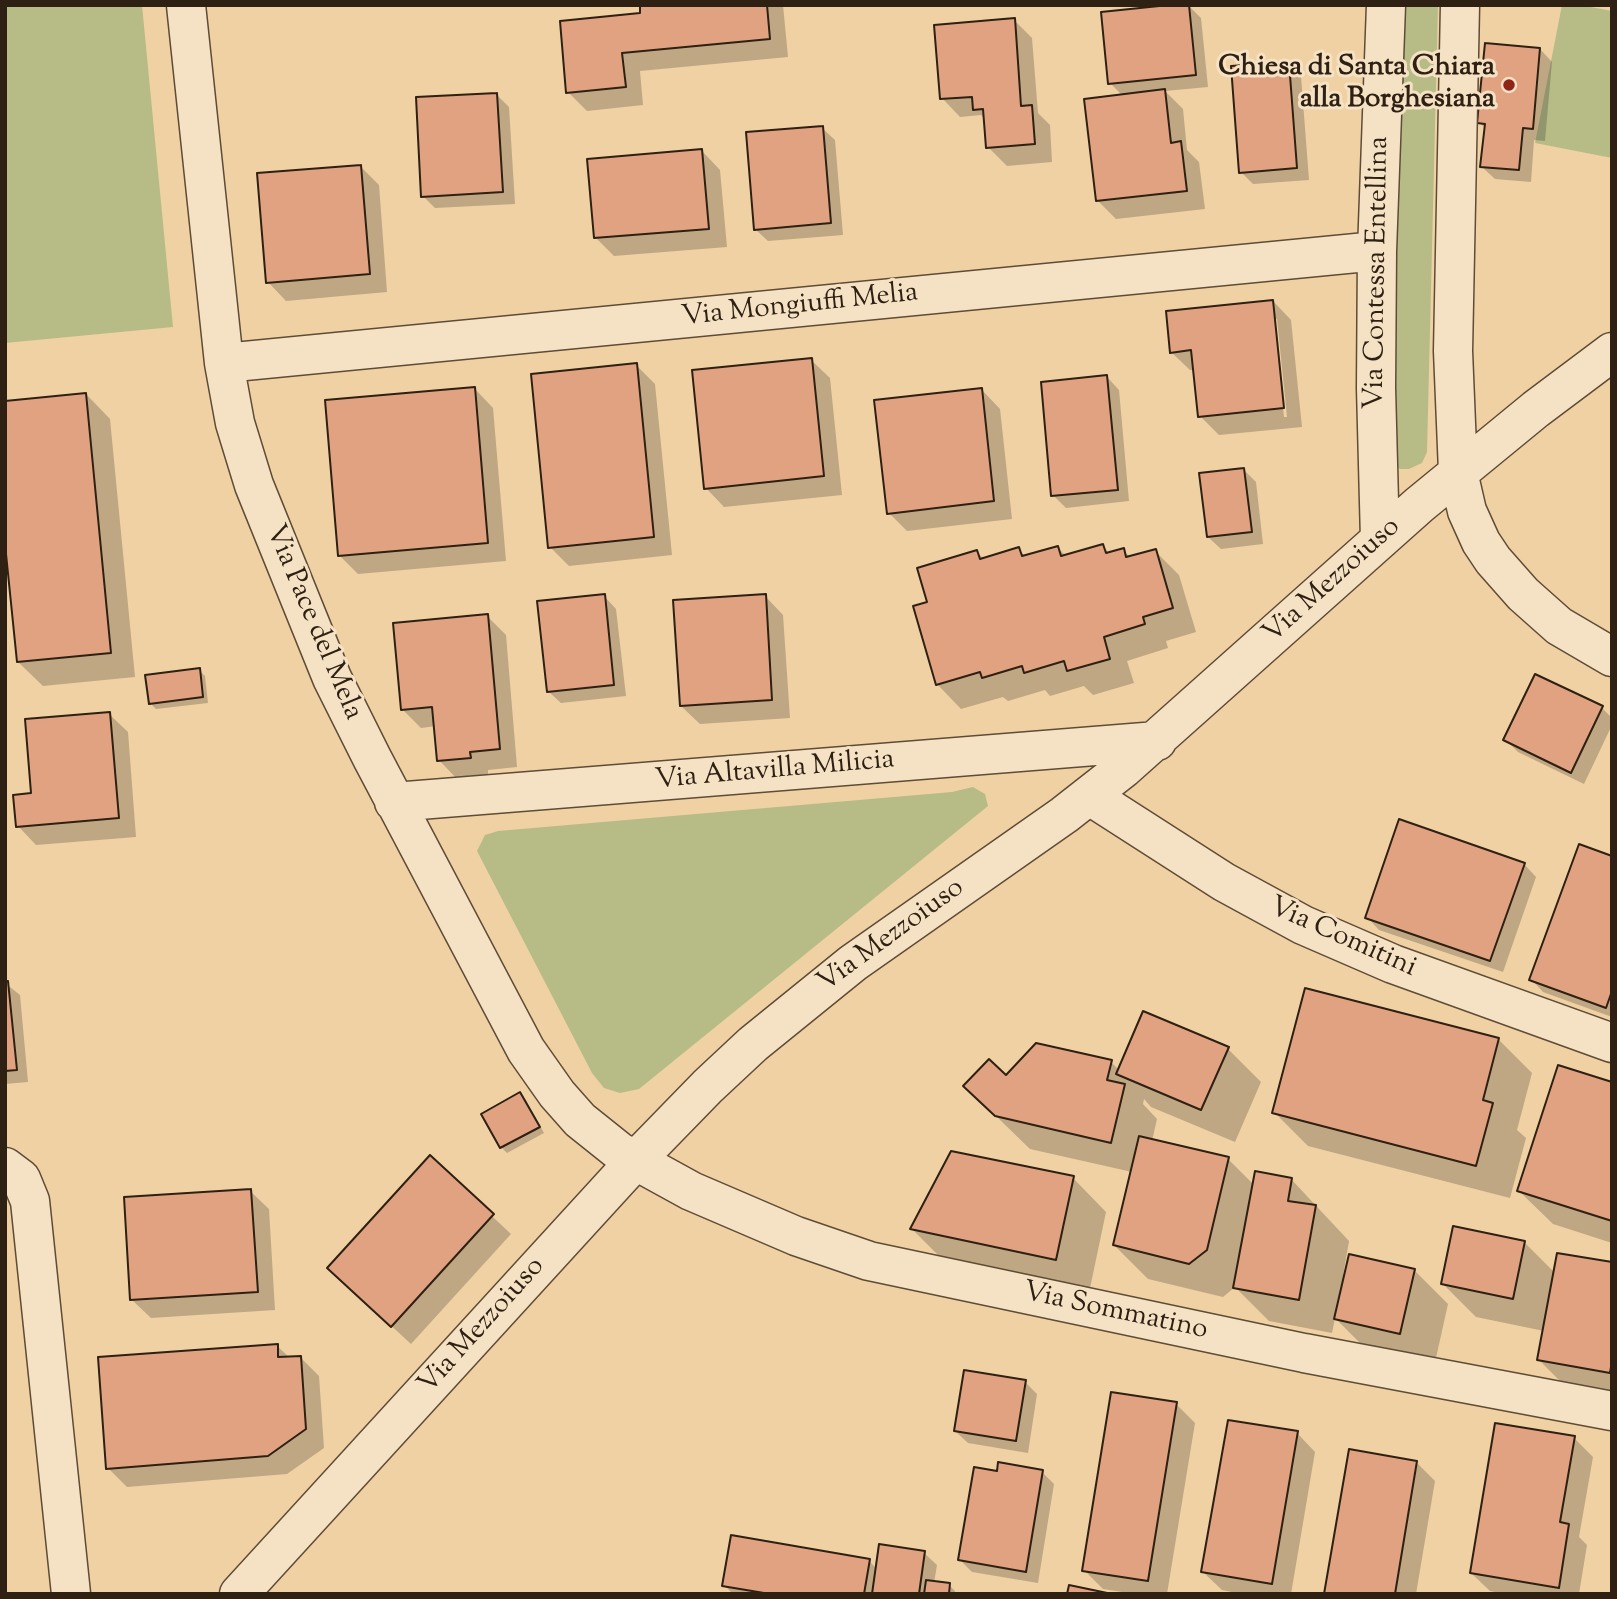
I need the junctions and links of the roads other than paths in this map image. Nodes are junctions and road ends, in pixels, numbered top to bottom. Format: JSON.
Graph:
{"nodes":[{"id":1,"x":186,"y":5,"type":"edge"},
{"id":2,"x":1386,"y":5,"type":"edge"},
{"id":3,"x":1460,"y":5,"type":"edge"},
{"id":4,"x":1377,"y":251,"type":"junction"},
{"id":5,"x":1612,"y":352,"type":"edge"},
{"id":6,"x":224,"y":363,"type":"junction"},
{"id":7,"x":1458,"y":472,"type":"junction"},
{"id":8,"x":1380,"y":540,"type":"junction"},
{"id":9,"x":1612,"y":657,"type":"edge"},
{"id":10,"x":1157,"y":741,"type":"junction"},
{"id":11,"x":1090,"y":796,"type":"junction"},
{"id":12,"x":394,"y":802,"type":"junction"},
{"id":13,"x":1612,"y":1043,"type":"edge"},
{"id":14,"x":635,"y":1161,"type":"junction"},
{"id":15,"x":5,"y":1167,"type":"edge"},
{"id":16,"x":1612,"y":1411,"type":"edge"},
{"id":17,"x":71,"y":1594,"type":"edge"},
{"id":18,"x":239,"y":1594,"type":"edge"}],
"edges":[{"from":1,"to":6,"type":"street","name":"Via Pace del Mela"},
{"from":2,"to":4,"type":"street","name":"Via Contessa Entellina"},
{"from":3,"to":7,"type":"street"},
{"from":4,"to":6,"type":"street","name":"Via Mongiuffi Melia"},
{"from":4,"to":8,"type":"street","name":"Via Contessa Entellina"},
{"from":5,"to":7,"type":"street","name":"Via Mezzoiuso"},
{"from":6,"to":12,"type":"street","name":"Via Pace del Mela"},
{"from":7,"to":8,"type":"street","name":"Via Mezzoiuso"},
{"from":7,"to":9,"type":"street"},
{"from":8,"to":10,"type":"street","name":"Via Mezzoiuso"},
{"from":10,"to":11,"type":"street","name":"Via Mezzoiuso"},
{"from":10,"to":12,"type":"street","name":"Via Altavilla Milicia"},
{"from":11,"to":13,"type":"street","name":"Via Comitini"},
{"from":11,"to":14,"type":"street","name":"Via Mezzoiuso"},
{"from":12,"to":14,"type":"street","name":"Via Pace del Mela"},
{"from":14,"to":16,"type":"street","name":"Via Sommatino"},
{"from":14,"to":18,"type":"street","name":"Via Mezzoiuso"},
{"from":15,"to":17,"type":"street"}]}
